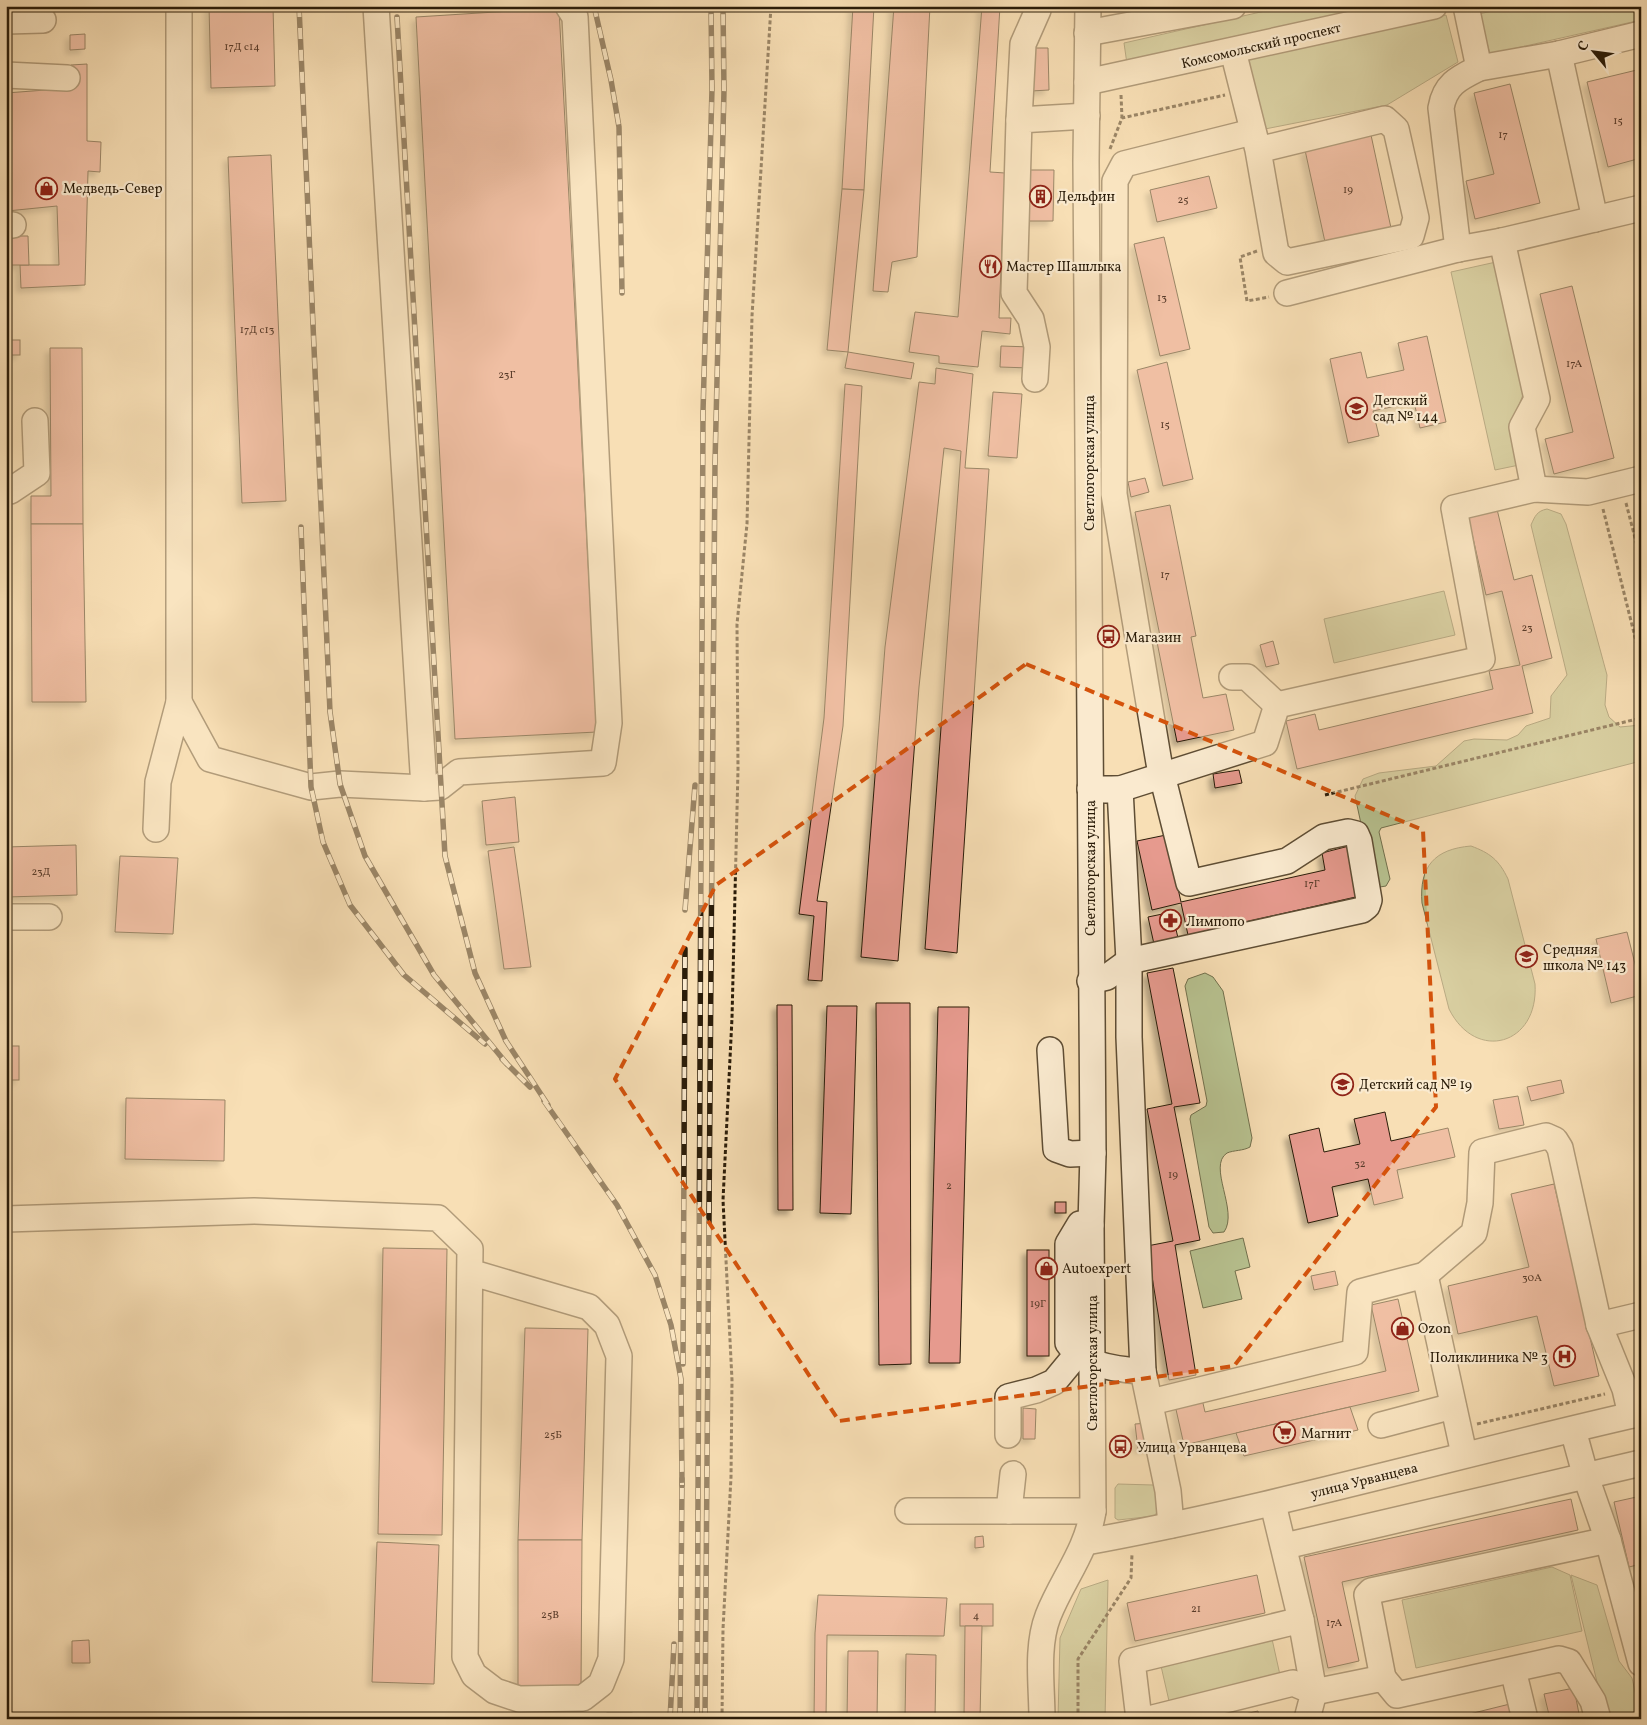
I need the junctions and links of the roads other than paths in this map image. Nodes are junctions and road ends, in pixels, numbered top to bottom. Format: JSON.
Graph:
{"nodes":[{"id":1,"x":179,"y":6,"type":"edge"},
{"id":2,"x":376,"y":6,"type":"edge"},
{"id":3,"x":568,"y":6,"type":"edge"},
{"id":4,"x":1037,"y":6,"type":"edge"},
{"id":5,"x":1088,"y":6,"type":"edge"},
{"id":6,"x":1434,"y":6,"type":"edge"},
{"id":7,"x":1466,"y":6,"type":"edge"},
{"id":8,"x":1225,"y":7,"type":"edge"},
{"id":9,"x":43,"y":20,"type":"dead end"},
{"id":10,"x":6,"y":22,"type":"edge"},
{"id":11,"x":1087,"y":33,"type":"junction"},
{"id":12,"x":1641,"y":34,"type":"edge"},
{"id":13,"x":1233,"y":51,"type":"junction"},
{"id":14,"x":1559,"y":54,"type":"junction"},
{"id":15,"x":1479,"y":68,"type":"junction"},
{"id":16,"x":6,"y":75,"type":"edge"},
{"id":17,"x":67,"y":78,"type":"dead end"},
{"id":18,"x":1087,"y":82,"type":"junction"},
{"id":19,"x":1087,"y":116,"type":"junction"},
{"id":20,"x":1019,"y":120,"type":"junction"},
{"id":21,"x":1255,"y":141,"type":"junction"},
{"id":22,"x":1641,"y":208,"type":"edge"},
{"id":23,"x":1595,"y":219,"type":"junction"},
{"id":24,"x":1502,"y":241,"type":"junction"},
{"id":25,"x":1458,"y":249,"type":"junction"},
{"id":26,"x":1287,"y":293,"type":"road end"},
{"id":27,"x":1034,"y":379,"type":"dead end"},
{"id":28,"x":35,"y":421,"type":"dead end"},
{"id":29,"x":1632,"y":487,"type":"edge"},
{"id":30,"x":1534,"y":489,"type":"junction"},
{"id":31,"x":6,"y":491,"type":"edge"},
{"id":32,"x":1089,"y":494,"type":"junction"},
{"id":33,"x":1114,"y":494,"type":"junction"},
{"id":34,"x":1232,"y":677,"type":"dead end"},
{"id":35,"x":179,"y":702,"type":"junction"},
{"id":36,"x":1277,"y":705,"type":"junction"},
{"id":37,"x":1162,"y":776,"type":"junction"},
{"id":38,"x":424,"y":788,"type":"junction"},
{"id":39,"x":1090,"y":789,"type":"junction"},
{"id":40,"x":1120,"y":789,"type":"junction"},
{"id":41,"x":156,"y":829,"type":"dead end"},
{"id":42,"x":6,"y":917,"type":"edge"},
{"id":43,"x":49,"y":917,"type":"dead end"},
{"id":44,"x":1129,"y":961,"type":"junction"},
{"id":45,"x":1090,"y":981,"type":"junction"},
{"id":46,"x":1050,"y":1050,"type":"dead end"},
{"id":47,"x":1093,"y":1153,"type":"junction"},
{"id":48,"x":6,"y":1219,"type":"edge"},
{"id":49,"x":470,"y":1272,"type":"junction"},
{"id":50,"x":1425,"y":1275,"type":"junction"},
{"id":51,"x":1641,"y":1315,"type":"edge"},
{"id":52,"x":1599,"y":1325,"type":"junction"},
{"id":53,"x":1085,"y":1357,"type":"junction"},
{"id":54,"x":1143,"y":1371,"type":"junction"},
{"id":55,"x":1151,"y":1402,"type":"junction"},
{"id":56,"x":1636,"y":1414,"type":"edge"},
{"id":57,"x":1455,"y":1417,"type":"junction"},
{"id":58,"x":1381,"y":1425,"type":"dead end"},
{"id":59,"x":1573,"y":1430,"type":"junction"},
{"id":60,"x":1008,"y":1436,"type":"dead end"},
{"id":61,"x":1464,"y":1454,"type":"junction"},
{"id":62,"x":1641,"y":1463,"type":"edge"},
{"id":63,"x":1013,"y":1474,"type":"dead end"},
{"id":64,"x":1586,"y":1477,"type":"junction"},
{"id":65,"x":1273,"y":1504,"type":"junction"},
{"id":66,"x":908,"y":1511,"type":"dead end"},
{"id":67,"x":1009,"y":1511,"type":"junction"},
{"id":68,"x":1093,"y":1512,"type":"junction"},
{"id":69,"x":1171,"y":1525,"type":"junction"},
{"id":70,"x":1608,"y":1540,"type":"junction"},
{"id":71,"x":1086,"y":1542,"type":"junction"},
{"id":72,"x":1285,"y":1546,"type":"junction"},
{"id":73,"x":1301,"y":1620,"type":"junction"},
{"id":74,"x":1641,"y":1663,"type":"edge"},
{"id":75,"x":1513,"y":1670,"type":"junction"},
{"id":76,"x":1383,"y":1678,"type":"junction"},
{"id":77,"x":1314,"y":1692,"type":"junction"},
{"id":78,"x":1042,"y":1719,"type":"edge"},
{"id":79,"x":1139,"y":1719,"type":"edge"},
{"id":80,"x":1149,"y":1719,"type":"edge"},
{"id":81,"x":1307,"y":1719,"type":"edge"},
{"id":82,"x":1525,"y":1719,"type":"edge"},
{"id":83,"x":1598,"y":1719,"type":"edge"}],
"edges":[{"from":1,"to":35,"type":"street"},
{"from":2,"to":38,"type":"street"},
{"from":3,"to":38,"type":"street"},
{"from":4,"to":20,"type":"street"},
{"from":5,"to":11,"type":"street","name":"Светлогорская улица"},
{"from":6,"to":13,"type":"street","name":"Комсомольский проспект"},
{"from":7,"to":15,"type":"street"},
{"from":8,"to":11,"type":"street"},
{"from":9,"to":10,"type":"street"},
{"from":11,"to":18,"type":"street","name":"Светлогорская улица"},
{"from":12,"to":14,"type":"street"},
{"from":13,"to":18,"type":"street","name":"Комсомольский проспект"},
{"from":13,"to":21,"type":"street"},
{"from":14,"to":15,"type":"street"},
{"from":14,"to":23,"type":"street"},
{"from":15,"to":25,"type":"street"},
{"from":16,"to":17,"type":"street"},
{"from":18,"to":19,"type":"street","name":"Светлогорская улица"},
{"from":19,"to":20,"type":"street"},
{"from":19,"to":32,"type":"street","name":"Светлогорская улица"},
{"from":20,"to":27,"type":"street"},
{"from":21,"to":21,"type":"street"},
{"from":21,"to":33,"type":"street"},
{"from":22,"to":23,"type":"street"},
{"from":23,"to":24,"type":"street"},
{"from":24,"to":25,"type":"street"},
{"from":24,"to":30,"type":"street"},
{"from":25,"to":26,"type":"street"},
{"from":28,"to":31,"type":"street"},
{"from":29,"to":30,"type":"street"},
{"from":30,"to":36,"type":"street"},
{"from":32,"to":33,"type":"street"},
{"from":32,"to":39,"type":"street","name":"Светлогорская улица"},
{"from":33,"to":37,"type":"street"},
{"from":34,"to":36,"type":"street"},
{"from":35,"to":38,"type":"street"},
{"from":35,"to":41,"type":"street"},
{"from":36,"to":37,"type":"street"},
{"from":37,"to":40,"type":"street"},
{"from":37,"to":44,"type":"street"},
{"from":39,"to":40,"type":"street"},
{"from":39,"to":45,"type":"street","name":"Светлогорская улица"},
{"from":40,"to":44,"type":"street"},
{"from":42,"to":43,"type":"street"},
{"from":44,"to":45,"type":"street"},
{"from":44,"to":54,"type":"street"},
{"from":45,"to":47,"type":"street","name":"Светлогорская улица"},
{"from":46,"to":47,"type":"street"},
{"from":47,"to":53,"type":"street","name":"Светлогорская улица"},
{"from":48,"to":49,"type":"street"},
{"from":49,"to":49,"type":"street"},
{"from":50,"to":52,"type":"street"},
{"from":50,"to":55,"type":"street"},
{"from":50,"to":57,"type":"street"},
{"from":51,"to":52,"type":"street"},
{"from":52,"to":56,"type":"street"},
{"from":53,"to":54,"type":"street"},
{"from":53,"to":60,"type":"street"},
{"from":53,"to":68,"type":"street","name":"Светлогорская улица"},
{"from":54,"to":55,"type":"street"},
{"from":55,"to":69,"type":"street"},
{"from":56,"to":59,"type":"street","name":"улица Урванцева"},
{"from":57,"to":58,"type":"street"},
{"from":57,"to":61,"type":"street"},
{"from":59,"to":61,"type":"street","name":"улица Урванцева"},
{"from":59,"to":64,"type":"street"},
{"from":61,"to":65,"type":"street","name":"улица Урванцева"},
{"from":62,"to":64,"type":"street"},
{"from":63,"to":67,"type":"street"},
{"from":64,"to":70,"type":"street"},
{"from":64,"to":72,"type":"street"},
{"from":65,"to":69,"type":"street","name":"улица Урванцева"},
{"from":65,"to":72,"type":"street"},
{"from":66,"to":67,"type":"street"},
{"from":67,"to":68,"type":"street"},
{"from":68,"to":71,"type":"street","name":"Светлогорская улица"},
{"from":69,"to":71,"type":"street","name":"улица Урванцева"},
{"from":70,"to":74,"type":"street"},
{"from":70,"to":76,"type":"street"},
{"from":71,"to":78,"type":"street","name":"Светлогорская улица"},
{"from":72,"to":73,"type":"street"},
{"from":73,"to":77,"type":"street"},
{"from":73,"to":79,"type":"street"},
{"from":75,"to":76,"type":"street"},
{"from":75,"to":82,"type":"street"},
{"from":75,"to":83,"type":"street"},
{"from":76,"to":77,"type":"street"},
{"from":77,"to":80,"type":"street"},
{"from":77,"to":81,"type":"street"}]}
